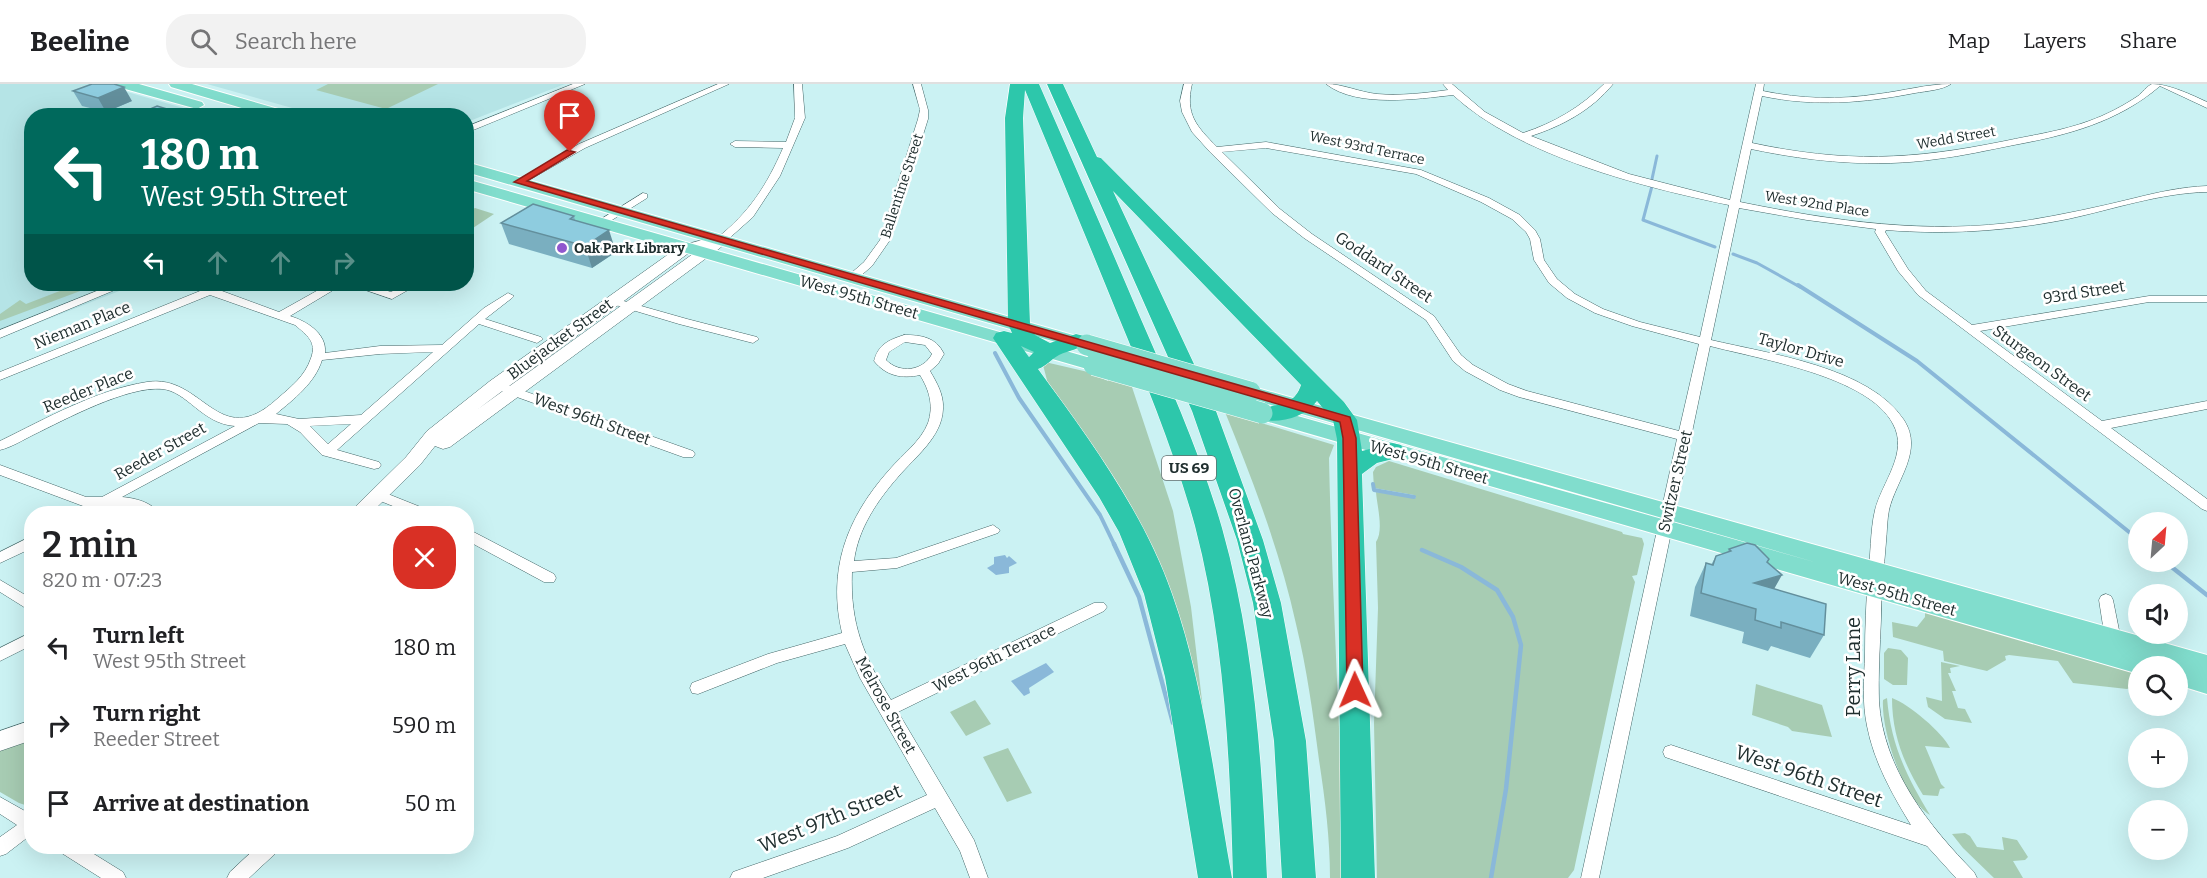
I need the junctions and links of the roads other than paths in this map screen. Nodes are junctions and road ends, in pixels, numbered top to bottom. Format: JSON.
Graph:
{"nodes":[{"id":1,"x":123,"y":84,"type":"edge"},
{"id":2,"x":176,"y":84,"type":"edge"},
{"id":3,"x":580,"y":84,"type":"edge"},
{"id":4,"x":725,"y":84,"type":"edge"},
{"id":5,"x":798,"y":84,"type":"edge"},
{"id":6,"x":917,"y":84,"type":"edge"},
{"id":7,"x":1018,"y":84,"type":"edge"},
{"id":8,"x":1031,"y":84,"type":"edge"},
{"id":9,"x":1055,"y":84,"type":"edge"},
{"id":10,"x":1188,"y":84,"type":"edge"},
{"id":11,"x":1330,"y":84,"type":"edge"},
{"id":12,"x":1609,"y":84,"type":"edge"},
{"id":13,"x":1947,"y":84,"type":"edge"},
{"id":14,"x":2157,"y":84,"type":"edge"},
{"id":15,"x":2163,"y":84,"type":"edge"},
{"id":16,"x":1451,"y":88,"type":"edge"},
{"id":17,"x":1759,"y":88,"type":"edge"},
{"id":18,"x":2207,"y":105,"type":"edge"},
{"id":19,"x":205,"y":108,"type":"edge"},
{"id":20,"x":259,"y":108,"type":"edge"},
{"id":21,"x":474,"y":127,"type":"edge"},
{"id":22,"x":1523,"y":136,"type":"junction"},
{"id":23,"x":735,"y":144,"type":"dead end"},
{"id":24,"x":789,"y":145,"type":"junction"},
{"id":25,"x":1747,"y":145,"type":"junction"},
{"id":26,"x":1213,"y":150,"type":"junction"},
{"id":27,"x":1085,"y":153,"type":"junction"},
{"id":28,"x":474,"y":169,"type":"edge"},
{"id":29,"x":519,"y":182,"type":"junction"},
{"id":30,"x":474,"y":186,"type":"edge"},
{"id":31,"x":2207,"y":189,"type":"edge"},
{"id":32,"x":643,"y":196,"type":"dead end"},
{"id":33,"x":1734,"y":203,"type":"junction"},
{"id":34,"x":619,"y":211,"type":"junction"},
{"id":35,"x":600,"y":224,"type":"junction"},
{"id":36,"x":1883,"y":227,"type":"junction"},
{"id":37,"x":721,"y":240,"type":"junction"},
{"id":38,"x":695,"y":251,"type":"junction"},
{"id":39,"x":853,"y":276,"type":"junction"},
{"id":40,"x":106,"y":291,"type":"edge"},
{"id":41,"x":210,"y":291,"type":"joint"},
{"id":42,"x":324,"y":291,"type":"edge"},
{"id":43,"x":376,"y":291,"type":"edge"},
{"id":44,"x":401,"y":291,"type":"edge"},
{"id":45,"x":508,"y":296,"type":"dead end"},
{"id":46,"x":2207,"y":299,"type":"edge"},
{"id":47,"x":613,"y":301,"type":"junction"},
{"id":48,"x":632,"y":306,"type":"junction"},
{"id":49,"x":281,"y":316,"type":"junction"},
{"id":50,"x":478,"y":320,"type":"junction"},
{"id":51,"x":1968,"y":328,"type":"junction"},
{"id":52,"x":1011,"y":331,"type":"junction"},
{"id":53,"x":0,"y":334,"type":"edge"},
{"id":54,"x":537,"y":339,"type":"dead end"},
{"id":55,"x":753,"y":339,"type":"dead end"},
{"id":56,"x":1704,"y":341,"type":"junction"},
{"id":57,"x":1081,"y":343,"type":"junction"},
{"id":58,"x":445,"y":348,"type":"junction"},
{"id":59,"x":1049,"y":351,"type":"junction"},
{"id":60,"x":318,"y":357,"type":"junction"},
{"id":61,"x":923,"y":369,"type":"dead end"},
{"id":62,"x":0,"y":376,"type":"edge"},
{"id":63,"x":1032,"y":377,"type":"junction"},
{"id":64,"x":1313,"y":383,"type":"junction"},
{"id":65,"x":496,"y":385,"type":"junction"},
{"id":66,"x":514,"y":392,"type":"junction"},
{"id":67,"x":2207,"y":405,"type":"edge"},
{"id":68,"x":1300,"y":406,"type":"junction"},
{"id":69,"x":1264,"y":413,"type":"junction"},
{"id":70,"x":362,"y":419,"type":"junction"},
{"id":71,"x":254,"y":420,"type":"junction"},
{"id":72,"x":300,"y":423,"type":"junction"},
{"id":73,"x":2099,"y":426,"type":"junction"},
{"id":74,"x":1348,"y":429,"type":"junction"},
{"id":75,"x":1684,"y":437,"type":"junction"},
{"id":76,"x":0,"y":446,"type":"edge"},
{"id":77,"x":1392,"y":451,"type":"junction"},
{"id":78,"x":327,"y":452,"type":"junction"},
{"id":79,"x":688,"y":454,"type":"dead end"},
{"id":80,"x":413,"y":461,"type":"junction"},
{"id":81,"x":374,"y":465,"type":"dead end"},
{"id":82,"x":0,"y":469,"type":"edge"},
{"id":83,"x":1350,"y":471,"type":"junction"},
{"id":84,"x":378,"y":495,"type":"junction"},
{"id":85,"x":107,"y":501,"type":"junction"},
{"id":86,"x":97,"y":506,"type":"edge"},
{"id":87,"x":140,"y":506,"type":"edge"},
{"id":88,"x":366,"y":506,"type":"edge"},
{"id":89,"x":406,"y":506,"type":"edge"},
{"id":90,"x":2207,"y":506,"type":"edge"},
{"id":91,"x":1666,"y":520,"type":"junction"},
{"id":92,"x":993,"y":530,"type":"dead end"},
{"id":93,"x":474,"y":537,"type":"edge"},
{"id":94,"x":24,"y":545,"type":"edge"},
{"id":95,"x":0,"y":558,"type":"edge"},
{"id":96,"x":846,"y":567,"type":"junction"},
{"id":97,"x":549,"y":578,"type":"dead end"},
{"id":98,"x":1875,"y":579,"type":"junction"},
{"id":99,"x":0,"y":585,"type":"edge"},
{"id":100,"x":2106,"y":600,"type":"dead end"},
{"id":101,"x":24,"y":602,"type":"edge"},
{"id":102,"x":1099,"y":607,"type":"dead end"},
{"id":103,"x":851,"y":637,"type":"junction"},
{"id":104,"x":24,"y":642,"type":"edge"},
{"id":105,"x":2115,"y":647,"type":"junction"},
{"id":106,"x":0,"y":656,"type":"edge"},
{"id":107,"x":2131,"y":656,"type":"edge"},
{"id":108,"x":2207,"y":665,"type":"edge"},
{"id":109,"x":2188,"y":678,"type":"edge"},
{"id":110,"x":2207,"y":683,"type":"edge"},
{"id":111,"x":699,"y":688,"type":"dead end"},
{"id":112,"x":889,"y":710,"type":"junction"},
{"id":113,"x":24,"y":733,"type":"edge"},
{"id":114,"x":0,"y":741,"type":"edge"},
{"id":115,"x":1671,"y":752,"type":"dead end"},
{"id":116,"x":938,"y":798,"type":"junction"},
{"id":117,"x":0,"y":806,"type":"edge"},
{"id":118,"x":24,"y":820,"type":"edge"},
{"id":119,"x":24,"y":829,"type":"edge"},
{"id":120,"x":1933,"y":840,"type":"junction"},
{"id":121,"x":0,"y":848,"type":"edge"},
{"id":122,"x":79,"y":854,"type":"edge"},
{"id":123,"x":263,"y":854,"type":"edge"},
{"id":124,"x":117,"y":878,"type":"edge"},
{"id":125,"x":236,"y":878,"type":"edge"},
{"id":126,"x":739,"y":878,"type":"edge"},
{"id":127,"x":979,"y":878,"type":"edge"},
{"id":128,"x":1215,"y":878,"type":"edge"},
{"id":129,"x":1250,"y":878,"type":"edge"},
{"id":130,"x":1299,"y":878,"type":"edge"},
{"id":131,"x":1358,"y":878,"type":"edge"},
{"id":132,"x":1590,"y":878,"type":"edge"},
{"id":133,"x":1968,"y":878,"type":"edge"}],
"edges":[{"from":1,"to":19,"type":"main road"},
{"from":2,"to":20,"type":"main road"},
{"from":3,"to":21,"type":"street"},
{"from":4,"to":29,"type":"street"},
{"from":5,"to":24,"type":"street","name":"Bluejacket Street"},
{"from":6,"to":39,"type":"street","name":"Ballentine Street"},
{"from":7,"to":52,"type":"highway"},
{"from":8,"to":129,"type":"highway","number":"US 69"},
{"from":9,"to":27,"type":"highway","name":"Overland Parkway","number":"US 69"},
{"from":10,"to":26,"type":"street","name":"Goddard Street"},
{"from":11,"to":16,"type":"street"},
{"from":12,"to":22,"type":"street"},
{"from":13,"to":17,"type":"street"},
{"from":14,"to":25,"type":"street","name":"Wedd Street"},
{"from":15,"to":18,"type":"street"},
{"from":16,"to":22,"type":"street","name":"West 92nd Place"},
{"from":17,"to":25,"type":"street","name":"Switzer Street"},
{"from":22,"to":33,"type":"street","name":"West 92nd Place"},
{"from":23,"to":24,"type":"street"},
{"from":24,"to":37,"type":"street","name":"Bluejacket Street"},
{"from":25,"to":33,"type":"street","name":"Switzer Street"},
{"from":26,"to":56,"type":"street","name":"West 93rd Terrace"},
{"from":26,"to":75,"type":"street","name":"Goddard Street"},
{"from":27,"to":64,"type":"highway"},
{"from":27,"to":130,"type":"highway","name":"Overland Parkway","number":"US 69"},
{"from":28,"to":29,"type":"main road","name":"West 95th Street"},
{"from":29,"to":34,"type":"main road","name":"West 95th Street"},
{"from":30,"to":35,"type":"main road","name":"West 95th Street"},
{"from":31,"to":36,"type":"street","name":"West 92nd Place"},
{"from":32,"to":34,"type":"street"},
{"from":33,"to":36,"type":"street","name":"West 92nd Place"},
{"from":33,"to":56,"type":"street","name":"Switzer Street"},
{"from":34,"to":35,"type":"street"},
{"from":34,"to":37,"type":"main road","name":"West 95th Street"},
{"from":35,"to":38,"type":"main road","name":"West 95th Street"},
{"from":36,"to":51,"type":"street","name":"Sturgeon Street"},
{"from":37,"to":38,"type":"street","name":"Bluejacket Street"},
{"from":37,"to":39,"type":"main road","name":"West 95th Street"},
{"from":38,"to":47,"type":"street","name":"Bluejacket Street"},
{"from":38,"to":48,"type":"street","name":"Bluejacket Street"},
{"from":38,"to":52,"type":"main road","name":"West 95th Street"},
{"from":39,"to":52,"type":"main road","name":"West 95th Street"},
{"from":40,"to":53,"type":"street"},
{"from":41,"to":49,"type":"street"},
{"from":41,"to":62,"type":"street","name":"Nieman Place"},
{"from":42,"to":49,"type":"street"},
{"from":43,"to":44,"type":"street"},
{"from":45,"to":50,"type":"street"},
{"from":46,"to":51,"type":"street","name":"93rd Street"},
{"from":47,"to":48,"type":"street"},
{"from":47,"to":65,"type":"street","name":"Bluejacket Street"},
{"from":48,"to":55,"type":"street"},
{"from":48,"to":66,"type":"street","name":"Bluejacket Street"},
{"from":49,"to":60,"type":"street"},
{"from":50,"to":54,"type":"street"},
{"from":50,"to":58,"type":"street"},
{"from":51,"to":73,"type":"street","name":"Sturgeon Street"},
{"from":52,"to":57,"type":"main road","name":"West 95th Street"},
{"from":52,"to":59,"type":"highway"},
{"from":52,"to":63,"type":"highway"},
{"from":56,"to":75,"type":"street","name":"Switzer Street"},
{"from":56,"to":98,"type":"street","name":"Taylor Drive"},
{"from":57,"to":59,"type":"highway"},
{"from":57,"to":68,"type":"main road","name":"West 95th Street","bridge":true},
{"from":58,"to":60,"type":"street"},
{"from":58,"to":70,"type":"street"},
{"from":59,"to":63,"type":"highway"},
{"from":59,"to":69,"type":"main road","name":"West 95th Street","bridge":true},
{"from":60,"to":71,"type":"street","name":"Reeder Street"},
{"from":61,"to":96,"type":"street","name":"Melrose Street"},
{"from":63,"to":128,"type":"highway"},
{"from":64,"to":68,"type":"highway"},
{"from":64,"to":74,"type":"highway"},
{"from":65,"to":66,"type":"street","name":"West 96th Street"},
{"from":65,"to":80,"type":"street","name":"Bluejacket Street"},
{"from":66,"to":79,"type":"street","name":"West 96th Street"},
{"from":66,"to":80,"type":"street","name":"Bluejacket Street"},
{"from":67,"to":73,"type":"street"},
{"from":68,"to":69,"type":"highway"},
{"from":68,"to":74,"type":"main road","name":"West 95th Street"},
{"from":69,"to":74,"type":"main road","name":"West 95th Street"},
{"from":70,"to":72,"type":"street","name":"Reeder Street"},
{"from":70,"to":78,"type":"street"},
{"from":71,"to":72,"type":"street","name":"Reeder Street"},
{"from":71,"to":76,"type":"street","name":"Reeder Place"},
{"from":71,"to":85,"type":"street","name":"Reeder Street"},
{"from":72,"to":78,"type":"street"},
{"from":73,"to":90,"type":"street","name":"Sturgeon Street"},
{"from":74,"to":77,"type":"main road","name":"West 95th Street"},
{"from":74,"to":83,"type":"highway"},
{"from":74,"to":91,"type":"main road","name":"West 95th Street"},
{"from":75,"to":91,"type":"street","name":"Switzer Street"},
{"from":77,"to":83,"type":"highway"},
{"from":77,"to":91,"type":"main road","name":"West 95th Street"},
{"from":78,"to":81,"type":"street"},
{"from":80,"to":84,"type":"street","name":"Bluejacket Street"},
{"from":82,"to":85,"type":"street"},
{"from":83,"to":131,"type":"highway"},
{"from":84,"to":88,"type":"street","name":"Bluejacket Street"},
{"from":84,"to":89,"type":"street"},
{"from":85,"to":86,"type":"street","name":"Reeder Street"},
{"from":85,"to":87,"type":"street"},
{"from":91,"to":98,"type":"main road","name":"West 95th Street"},
{"from":91,"to":132,"type":"street","name":"Switzer Street"},
{"from":92,"to":96,"type":"street"},
{"from":93,"to":97,"type":"street"},
{"from":94,"to":95,"type":"street"},
{"from":96,"to":103,"type":"street","name":"Melrose Street"},
{"from":98,"to":105,"type":"main road","name":"West 95th Street"},
{"from":98,"to":120,"type":"street","name":"Perry Lane"},
{"from":99,"to":101,"type":"street"},
{"from":100,"to":105,"type":"street"},
{"from":102,"to":112,"type":"street","name":"West 96th Terrace"},
{"from":103,"to":111,"type":"street"},
{"from":103,"to":112,"type":"street","name":"Melrose Street"},
{"from":104,"to":106,"type":"street"},
{"from":105,"to":107,"type":"main road","name":"West 95th Street"},
{"from":105,"to":108,"type":"main road","name":"West 95th Street"},
{"from":109,"to":110,"type":"main road"},
{"from":112,"to":116,"type":"street","name":"Melrose Street"},
{"from":113,"to":114,"type":"street"},
{"from":115,"to":120,"type":"street","name":"West 96th Street"},
{"from":116,"to":126,"type":"street","name":"West 97th Street"},
{"from":116,"to":127,"type":"street","name":"Melrose Street"},
{"from":117,"to":118,"type":"street"},
{"from":119,"to":121,"type":"street"},
{"from":120,"to":133,"type":"street","name":"Perry Lane"},
{"from":122,"to":124,"type":"street"},
{"from":123,"to":125,"type":"street"}]}
